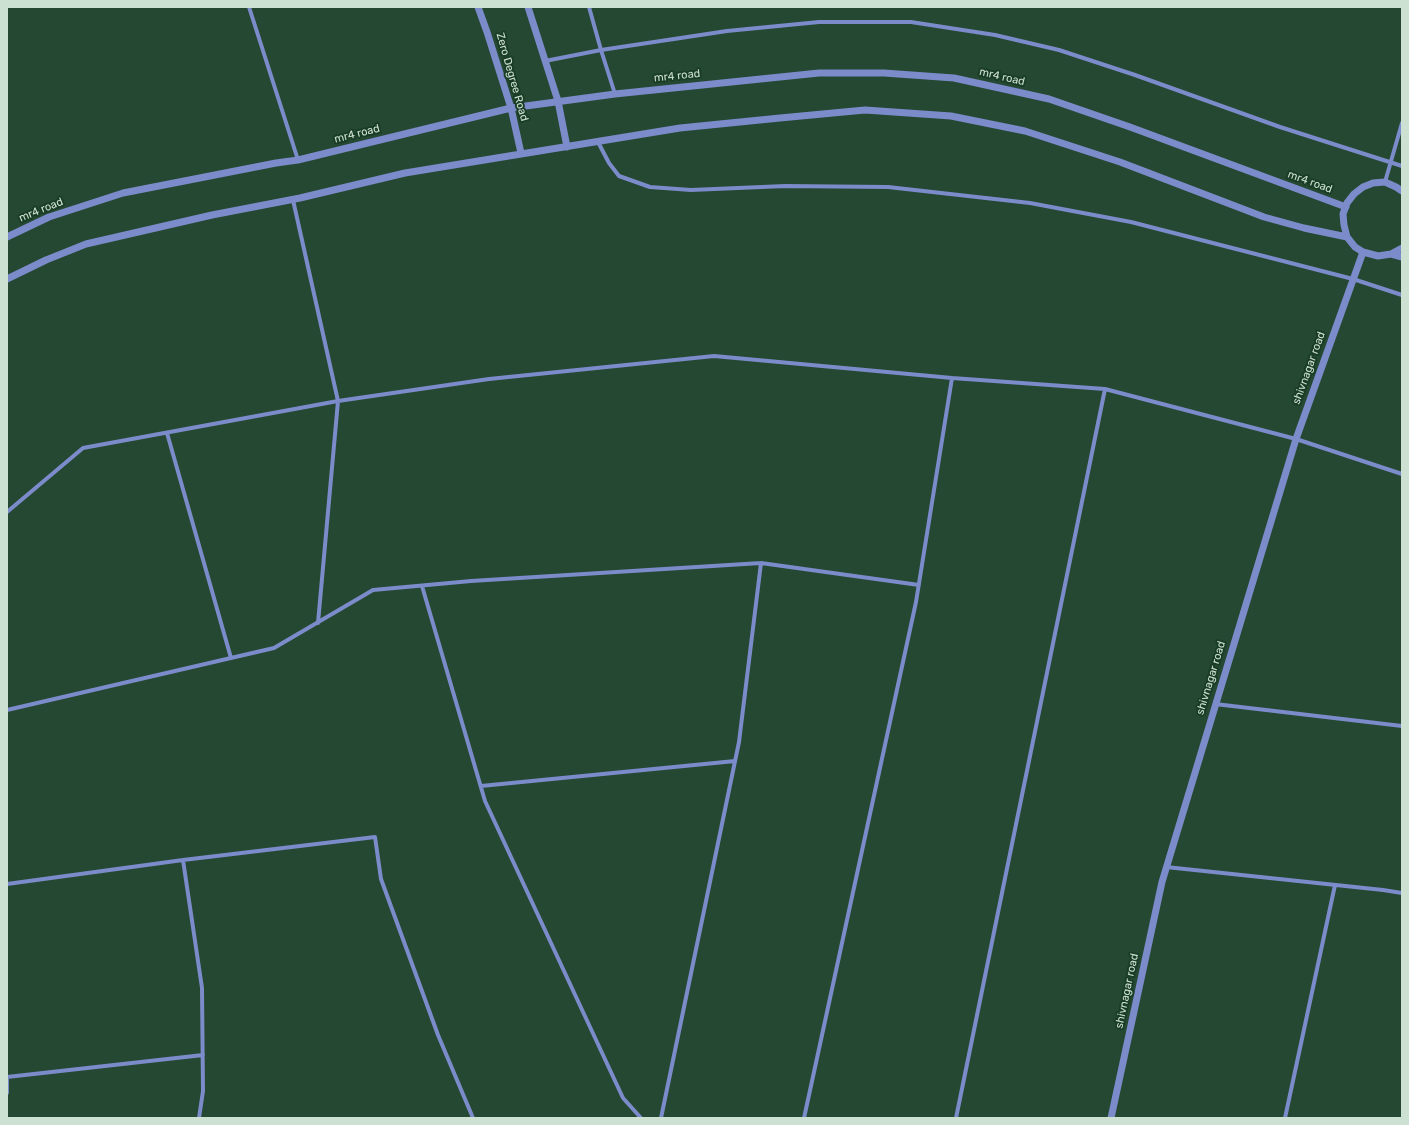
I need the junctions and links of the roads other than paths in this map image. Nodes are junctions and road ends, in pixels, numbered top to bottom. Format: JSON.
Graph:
{"nodes":[{"id":1,"x":249,"y":7,"type":"edge"},
{"id":2,"x":478,"y":7,"type":"edge"},
{"id":3,"x":528,"y":7,"type":"edge"},
{"id":4,"x":589,"y":7,"type":"edge"},
{"id":5,"x":601,"y":50,"type":"junction"},
{"id":6,"x":545,"y":61,"type":"junction"},
{"id":7,"x":615,"y":94,"type":"junction"},
{"id":8,"x":558,"y":101,"type":"junction"},
{"id":9,"x":510,"y":108,"type":"junction"},
{"id":10,"x":1402,"y":123,"type":"edge"},
{"id":11,"x":598,"y":142,"type":"junction"},
{"id":12,"x":567,"y":147,"type":"junction"},
{"id":13,"x":521,"y":154,"type":"junction"},
{"id":14,"x":298,"y":160,"type":"junction"},
{"id":15,"x":1391,"y":163,"type":"junction"},
{"id":16,"x":1402,"y":166,"type":"edge"},
{"id":17,"x":1385,"y":182,"type":"junction"},
{"id":18,"x":1402,"y":191,"type":"edge"},
{"id":19,"x":293,"y":200,"type":"junction"},
{"id":20,"x":1346,"y":207,"type":"junction"},
{"id":21,"x":7,"y":237,"type":"edge"},
{"id":22,"x":1347,"y":237,"type":"junction"},
{"id":23,"x":1402,"y":248,"type":"edge"},
{"id":24,"x":1363,"y":252,"type":"junction"},
{"id":25,"x":1391,"y":254,"type":"junction"},
{"id":26,"x":1402,"y":257,"type":"edge"},
{"id":27,"x":7,"y":279,"type":"edge"},
{"id":28,"x":1353,"y":279,"type":"junction"},
{"id":29,"x":1402,"y":295,"type":"edge"},
{"id":30,"x":952,"y":378,"type":"junction"},
{"id":31,"x":1105,"y":389,"type":"junction"},
{"id":32,"x":338,"y":401,"type":"junction"},
{"id":33,"x":167,"y":433,"type":"junction"},
{"id":34,"x":1296,"y":439,"type":"junction"},
{"id":35,"x":1402,"y":474,"type":"edge"},
{"id":36,"x":7,"y":512,"type":"edge"},
{"id":37,"x":761,"y":564,"type":"junction"},
{"id":38,"x":919,"y":585,"type":"junction"},
{"id":39,"x":422,"y":586,"type":"junction"},
{"id":40,"x":318,"y":623,"type":"junction"},
{"id":41,"x":231,"y":658,"type":"junction"},
{"id":42,"x":1215,"y":704,"type":"junction"},
{"id":43,"x":7,"y":710,"type":"edge"},
{"id":44,"x":1402,"y":726,"type":"edge"},
{"id":45,"x":735,"y":761,"type":"junction"},
{"id":46,"x":481,"y":786,"type":"junction"},
{"id":47,"x":183,"y":860,"type":"junction"},
{"id":48,"x":1166,"y":867,"type":"junction"},
{"id":49,"x":7,"y":884,"type":"edge"},
{"id":50,"x":1335,"y":885,"type":"junction"},
{"id":51,"x":1402,"y":893,"type":"edge"},
{"id":52,"x":203,"y":1055,"type":"junction"},
{"id":53,"x":7,"y":1077,"type":"edge"},
{"id":54,"x":7,"y":1093,"type":"edge"},
{"id":55,"x":199,"y":1118,"type":"edge"},
{"id":56,"x":472,"y":1118,"type":"edge"},
{"id":57,"x":641,"y":1118,"type":"edge"},
{"id":58,"x":661,"y":1118,"type":"edge"},
{"id":59,"x":804,"y":1118,"type":"edge"},
{"id":60,"x":956,"y":1118,"type":"edge"},
{"id":61,"x":1111,"y":1118,"type":"edge"},
{"id":62,"x":1285,"y":1118,"type":"edge"}],
"edges":[{"from":1,"to":14,"type":"street"},
{"from":2,"to":9,"type":"street","name":"Zero Degree Road"},
{"from":3,"to":6,"type":"street"},
{"from":4,"to":5,"type":"street"},
{"from":5,"to":6,"type":"street"},
{"from":5,"to":7,"type":"street"},
{"from":5,"to":15,"type":"street"},
{"from":6,"to":8,"type":"street"},
{"from":7,"to":8,"type":"street","name":"mr4 road"},
{"from":7,"to":20,"type":"street","name":"mr4 road"},
{"from":8,"to":9,"type":"street","name":"mr4 road"},
{"from":8,"to":12,"type":"street"},
{"from":9,"to":13,"type":"street","name":"Zero Degree Road"},
{"from":9,"to":14,"type":"street","name":"mr4 road"},
{"from":10,"to":15,"type":"street"},
{"from":11,"to":12,"type":"street"},
{"from":11,"to":22,"type":"street"},
{"from":11,"to":28,"type":"street"},
{"from":12,"to":13,"type":"street"},
{"from":13,"to":19,"type":"street"},
{"from":14,"to":21,"type":"street","name":"mr4 road"},
{"from":15,"to":16,"type":"street"},
{"from":15,"to":17,"type":"street"},
{"from":17,"to":18,"type":"street"},
{"from":17,"to":20,"type":"street"},
{"from":19,"to":27,"type":"street"},
{"from":19,"to":32,"type":"street"},
{"from":20,"to":22,"type":"street"},
{"from":22,"to":24,"type":"street"},
{"from":23,"to":25,"type":"street"},
{"from":24,"to":25,"type":"street"},
{"from":24,"to":28,"type":"street","name":"shivnagar road"},
{"from":25,"to":26,"type":"street"},
{"from":28,"to":29,"type":"street"},
{"from":28,"to":34,"type":"street","name":"shivnagar road"},
{"from":30,"to":31,"type":"street"},
{"from":30,"to":32,"type":"street"},
{"from":30,"to":38,"type":"street"},
{"from":31,"to":34,"type":"street"},
{"from":31,"to":60,"type":"street"},
{"from":32,"to":33,"type":"street"},
{"from":32,"to":40,"type":"street"},
{"from":33,"to":36,"type":"street"},
{"from":33,"to":41,"type":"street"},
{"from":34,"to":35,"type":"street"},
{"from":34,"to":42,"type":"street","name":"shivnagar road"},
{"from":37,"to":38,"type":"street"},
{"from":37,"to":39,"type":"street"},
{"from":37,"to":45,"type":"street"},
{"from":38,"to":59,"type":"street"},
{"from":39,"to":40,"type":"street"},
{"from":39,"to":46,"type":"street"},
{"from":40,"to":41,"type":"street"},
{"from":41,"to":43,"type":"street"},
{"from":42,"to":44,"type":"street"},
{"from":42,"to":48,"type":"street","name":"shivnagar road"},
{"from":45,"to":46,"type":"street"},
{"from":45,"to":58,"type":"street"},
{"from":46,"to":57,"type":"street"},
{"from":47,"to":49,"type":"street"},
{"from":47,"to":52,"type":"street"},
{"from":47,"to":56,"type":"street"},
{"from":48,"to":50,"type":"street"},
{"from":48,"to":61,"type":"street","name":"shivnagar road"},
{"from":50,"to":51,"type":"street"},
{"from":50,"to":62,"type":"street"},
{"from":52,"to":53,"type":"street"},
{"from":52,"to":55,"type":"street"},
{"from":53,"to":54,"type":"street"}]}
